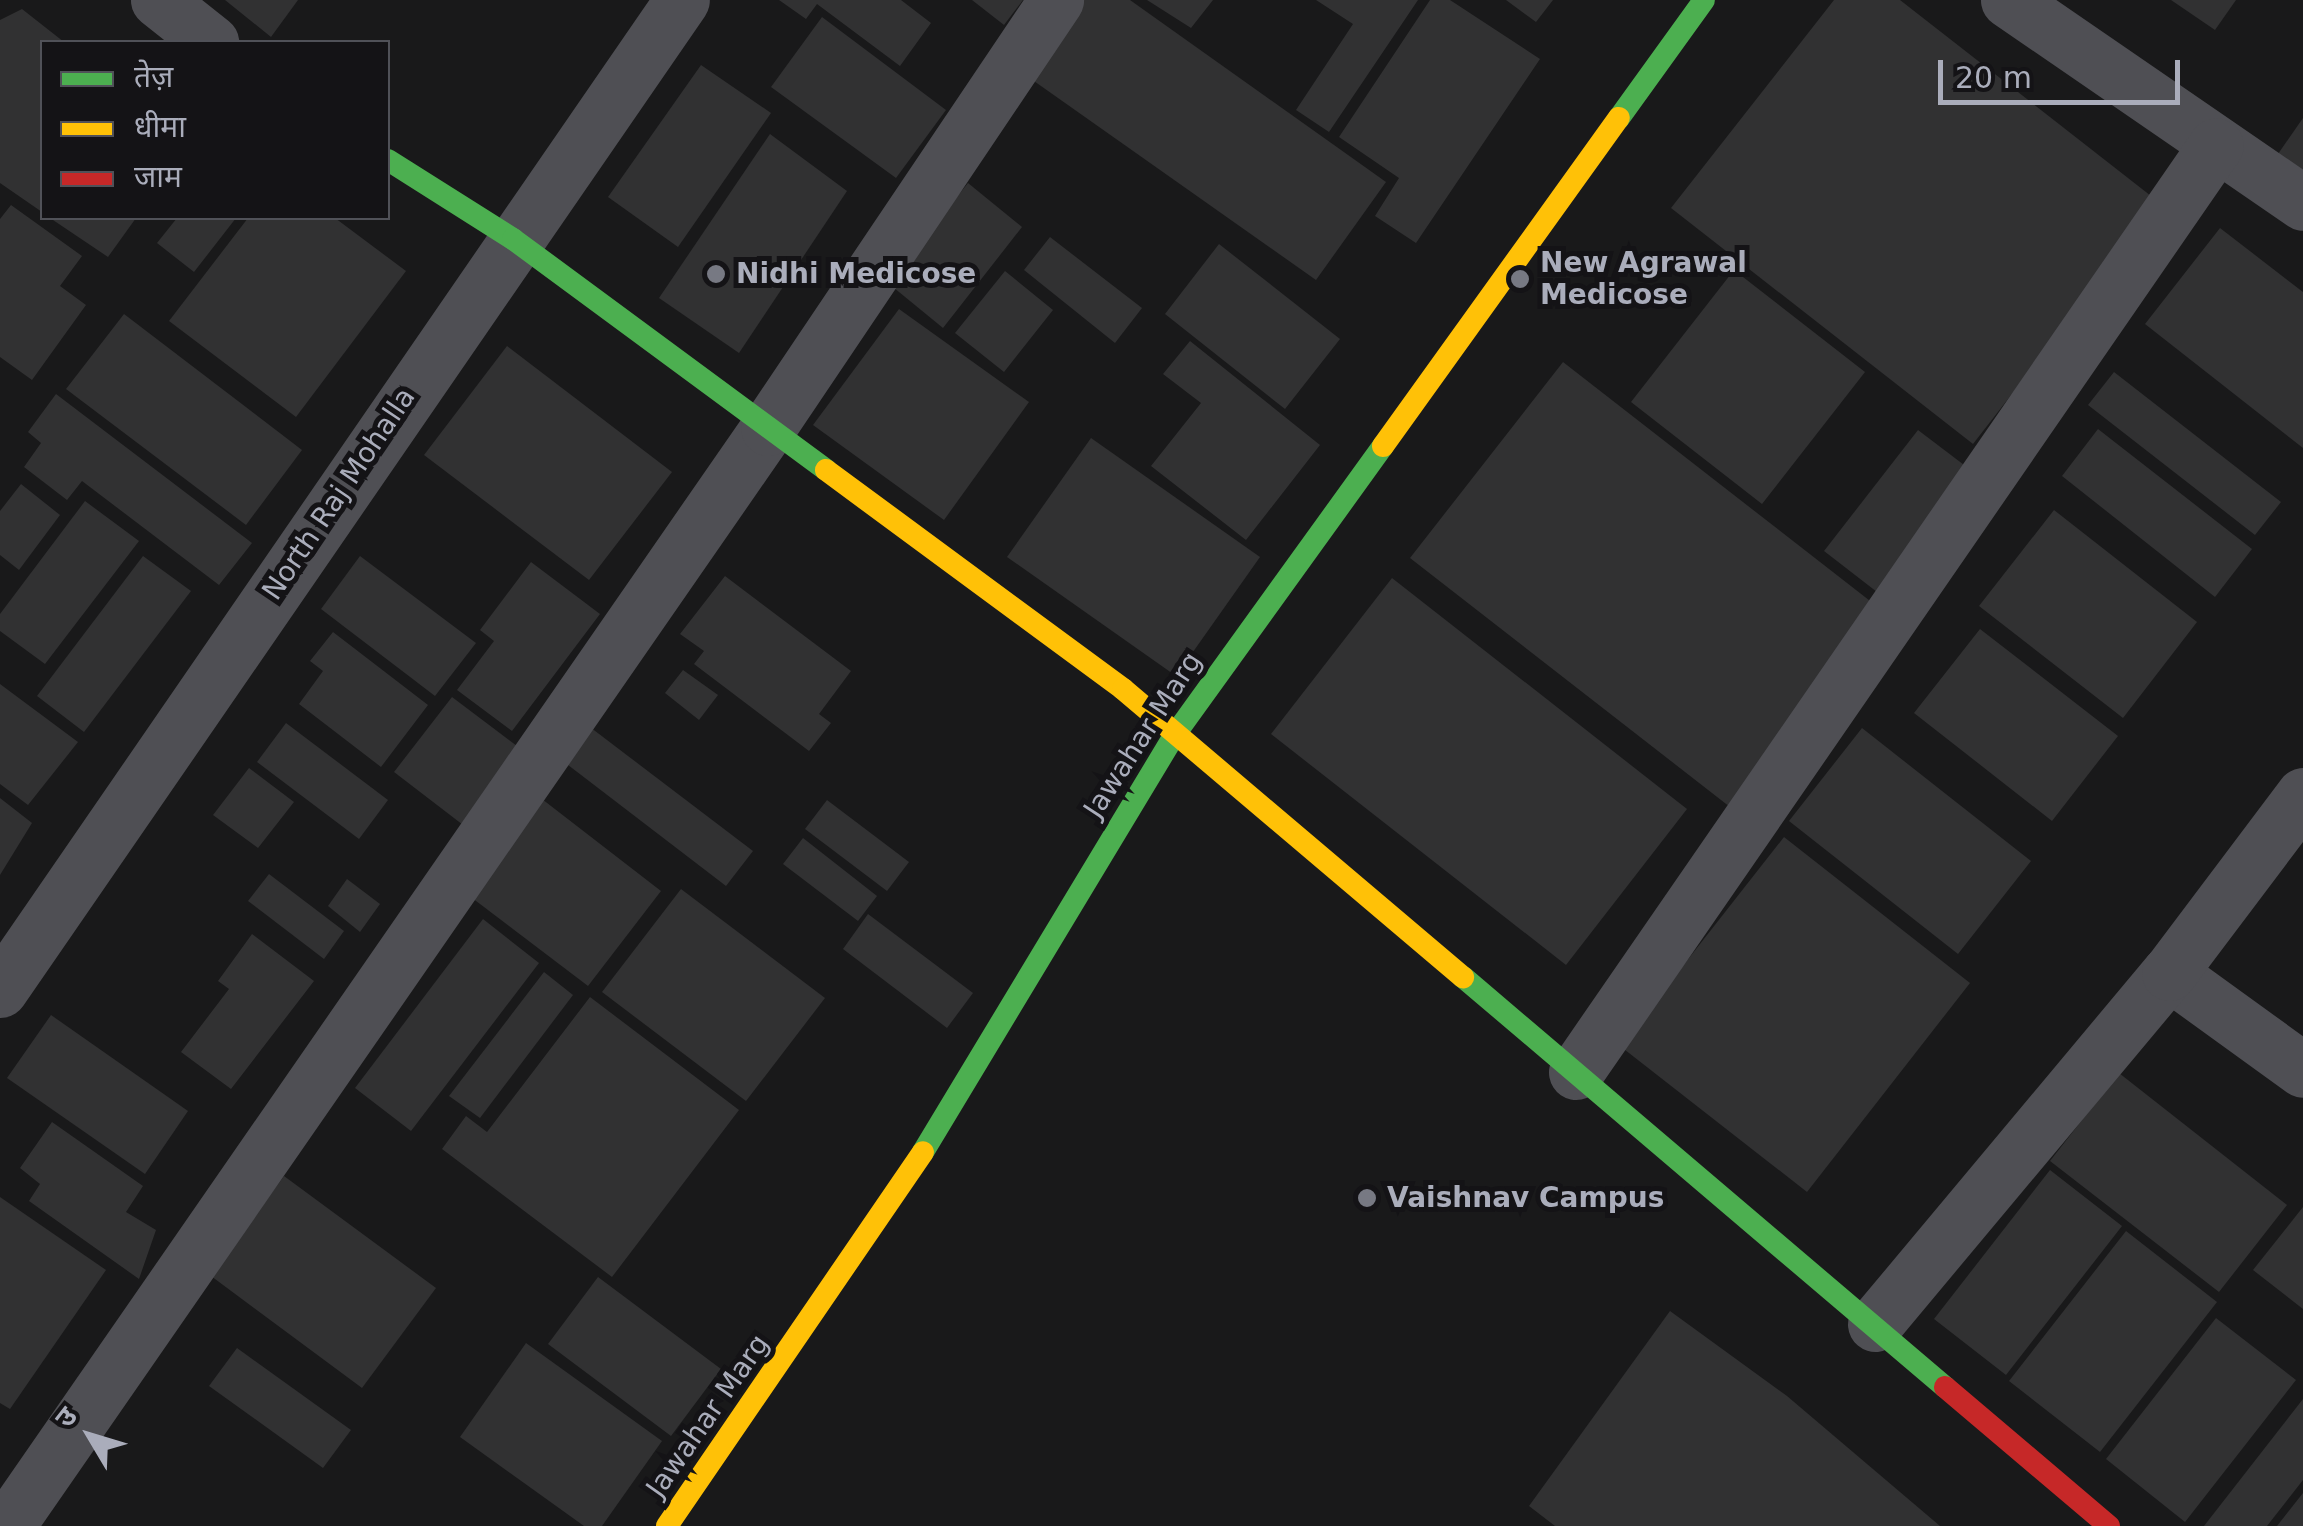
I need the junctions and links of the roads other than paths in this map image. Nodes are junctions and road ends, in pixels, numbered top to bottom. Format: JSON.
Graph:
{"nodes":[{"id":1,"x":158,"y":0,"type":"edge"},
{"id":2,"x":682,"y":0,"type":"edge"},
{"id":3,"x":1056,"y":0,"type":"edge"},
{"id":4,"x":1704,"y":0,"type":"edge"},
{"id":5,"x":2008,"y":0,"type":"edge"},
{"id":6,"x":208,"y":40,"type":"edge"},
{"id":7,"x":2216,"y":145,"type":"junction"},
{"id":8,"x":390,"y":161,"type":"edge"},
{"id":9,"x":2303,"y":204,"type":"edge"},
{"id":10,"x":514,"y":239,"type":"junction"},
{"id":11,"x":768,"y":428,"type":"junction"},
{"id":12,"x":1176,"y":733,"type":"junction"},
{"id":13,"x":2303,"y":795,"type":"edge"},
{"id":14,"x":2169,"y":973,"type":"junction"},
{"id":15,"x":0,"y":990,"type":"edge"},
{"id":16,"x":2303,"y":1070,"type":"edge"},
{"id":17,"x":1576,"y":1072,"type":"junction"},
{"id":18,"x":1875,"y":1324,"type":"junction"},
{"id":19,"x":7,"y":1526,"type":"edge"},
{"id":20,"x":667,"y":1526,"type":"edge"},
{"id":21,"x":2109,"y":1526,"type":"edge"}],
"edges":[{"from":1,"to":6,"type":"street"},
{"from":2,"to":10,"type":"street","name":"North Raj Mohalla"},
{"from":3,"to":11,"type":"street"},
{"from":4,"to":12,"type":"street","name":"Jawahar Marg"},
{"from":5,"to":7,"type":"street"},
{"from":7,"to":9,"type":"street"},
{"from":7,"to":17,"type":"street"},
{"from":8,"to":10,"type":"street"},
{"from":10,"to":11,"type":"street"},
{"from":10,"to":15,"type":"street","name":"North Raj Mohalla"},
{"from":11,"to":12,"type":"street"},
{"from":11,"to":19,"type":"street"},
{"from":12,"to":17,"type":"street"},
{"from":12,"to":20,"type":"street","name":"Jawahar Marg"},
{"from":13,"to":14,"type":"street"},
{"from":14,"to":16,"type":"street"},
{"from":14,"to":18,"type":"street"},
{"from":17,"to":18,"type":"street"},
{"from":18,"to":21,"type":"street"}]}
